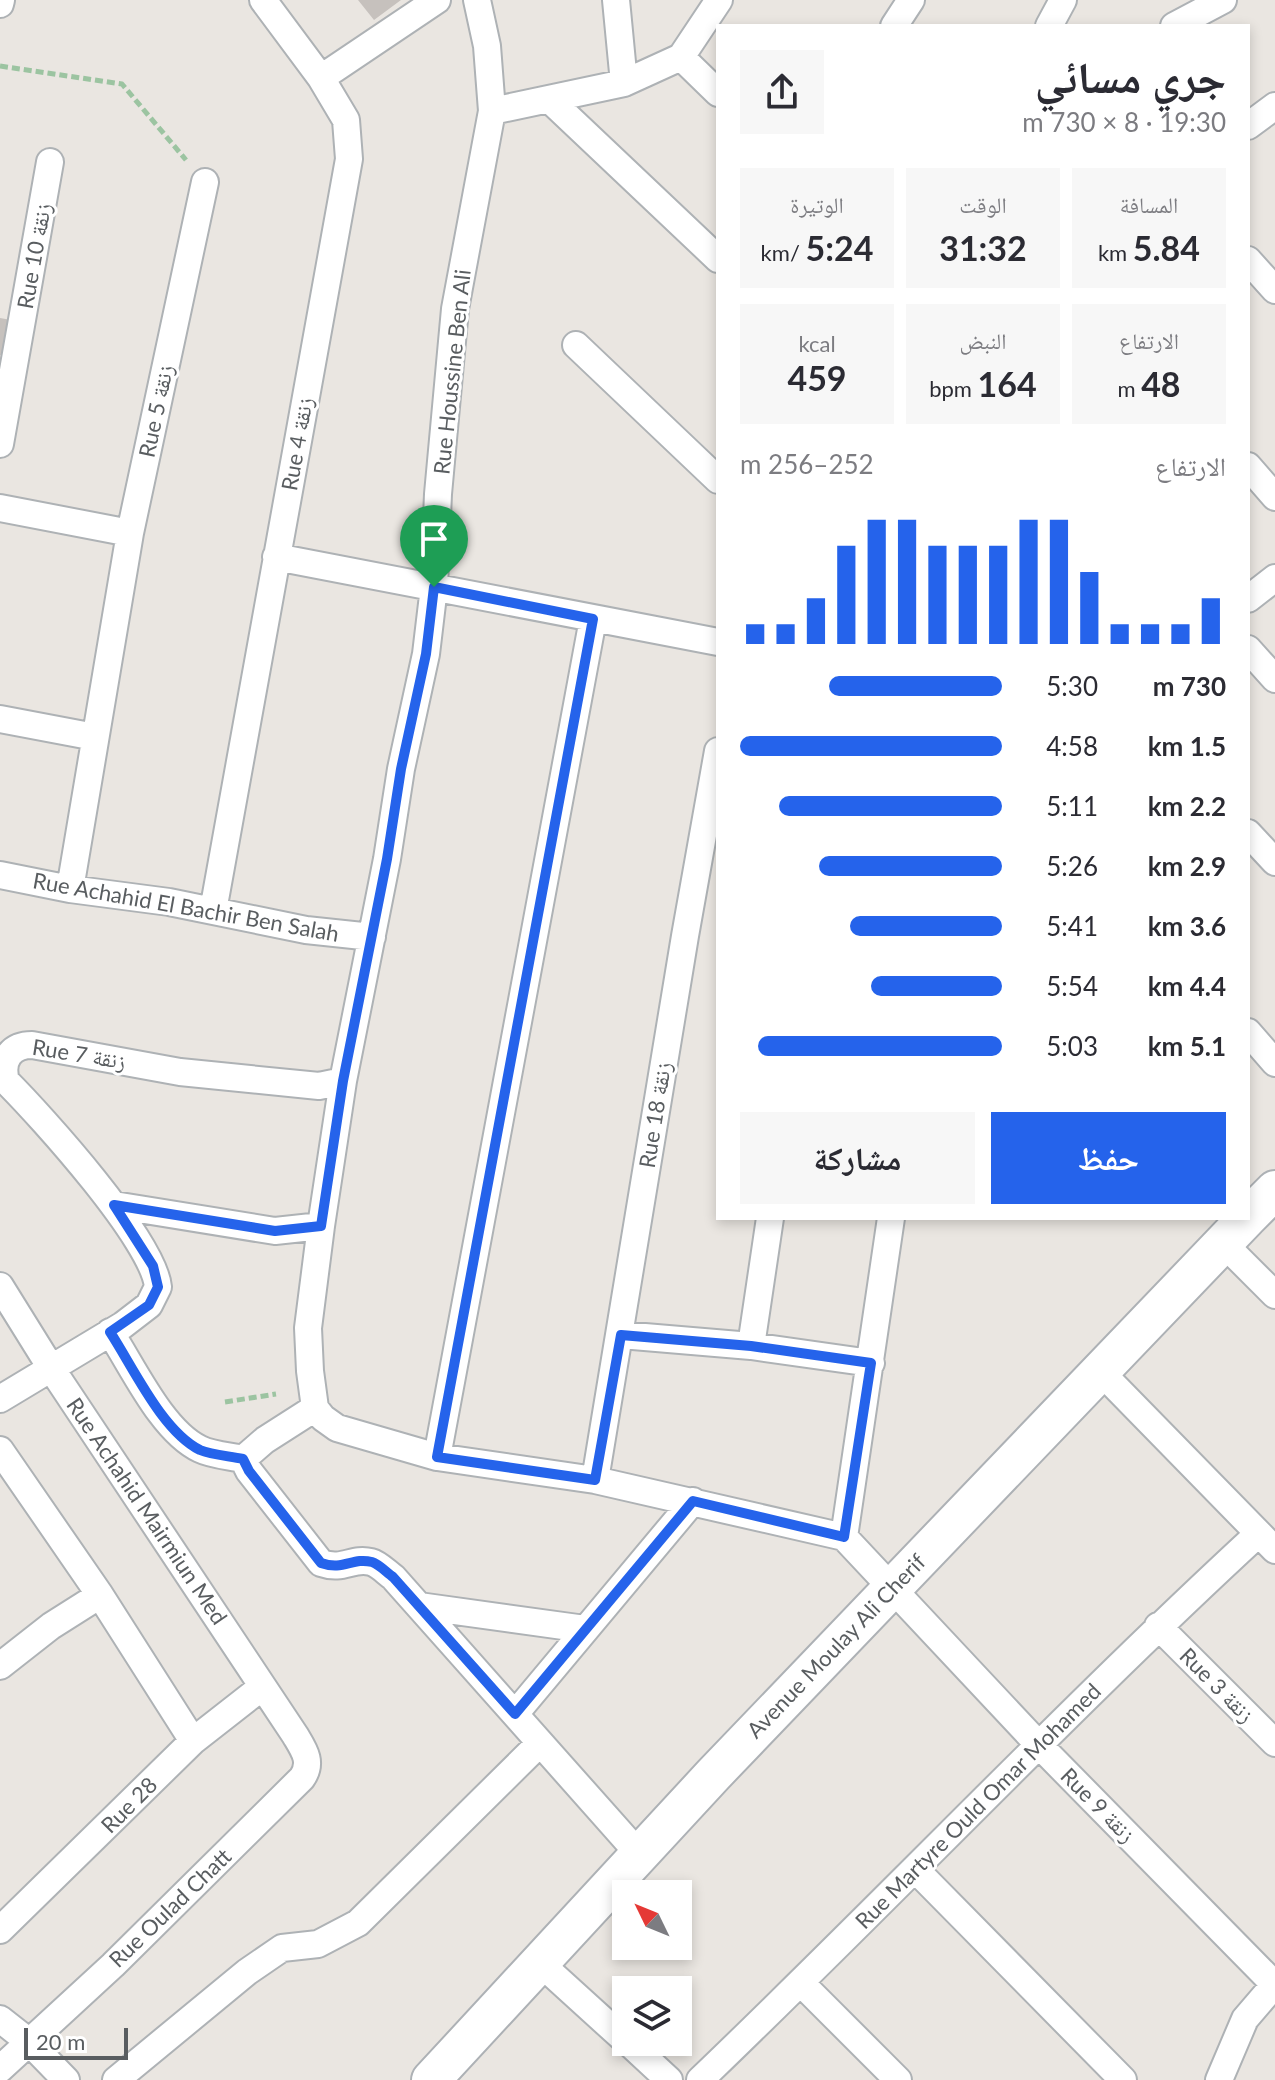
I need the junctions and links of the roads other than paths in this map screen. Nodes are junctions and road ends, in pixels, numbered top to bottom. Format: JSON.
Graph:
{"nodes":[{"id":1,"x":263,"y":0,"type":"edge"},
{"id":2,"x":437,"y":0,"type":"edge"},
{"id":3,"x":616,"y":0,"type":"edge"},
{"id":4,"x":719,"y":0,"type":"edge"},
{"id":5,"x":911,"y":0,"type":"edge"},
{"id":6,"x":1063,"y":0,"type":"edge"},
{"id":7,"x":1223,"y":0,"type":"edge"},
{"id":8,"x":481,"y":4,"type":"edge"},
{"id":9,"x":895,"y":24,"type":"edge"},
{"id":10,"x":1050,"y":24,"type":"edge"},
{"id":11,"x":1178,"y":24,"type":"edge"},
{"id":12,"x":681,"y":57,"type":"junction"},
{"id":13,"x":321,"y":78,"type":"junction"},
{"id":14,"x":624,"y":83,"type":"junction"},
{"id":15,"x":716,"y":91,"type":"edge"},
{"id":16,"x":550,"y":100,"type":"junction"},
{"id":17,"x":1275,"y":106,"type":"edge"},
{"id":18,"x":492,"y":111,"type":"junction"},
{"id":19,"x":1250,"y":125,"type":"edge"},
{"id":20,"x":50,"y":162,"type":"dead end"},
{"id":21,"x":205,"y":182,"type":"road end"},
{"id":22,"x":716,"y":257,"type":"edge"},
{"id":23,"x":576,"y":345,"type":"dead end"},
{"id":24,"x":0,"y":444,"type":"edge"},
{"id":25,"x":1250,"y":468,"type":"edge"},
{"id":26,"x":716,"y":478,"type":"edge"},
{"id":27,"x":1275,"y":497,"type":"edge"},
{"id":28,"x":0,"y":508,"type":"edge"},
{"id":29,"x":130,"y":533,"type":"junction"},
{"id":30,"x":276,"y":557,"type":"junction"},
{"id":31,"x":1275,"y":578,"type":"edge"},
{"id":32,"x":434,"y":587,"type":"junction"},
{"id":33,"x":1250,"y":597,"type":"edge"},
{"id":34,"x":593,"y":619,"type":"junction"},
{"id":35,"x":716,"y":642,"type":"edge"},
{"id":36,"x":1250,"y":651,"type":"edge"},
{"id":37,"x":1275,"y":679,"type":"edge"},
{"id":38,"x":0,"y":719,"type":"edge"},
{"id":39,"x":95,"y":737,"type":"junction"},
{"id":40,"x":716,"y":763,"type":"edge"},
{"id":41,"x":1250,"y":835,"type":"edge"},
{"id":42,"x":1275,"y":862,"type":"edge"},
{"id":43,"x":0,"y":875,"type":"edge"},
{"id":44,"x":70,"y":889,"type":"junction"},
{"id":45,"x":213,"y":911,"type":"junction"},
{"id":46,"x":372,"y":937,"type":"junction"},
{"id":47,"x":1250,"y":1034,"type":"edge"},
{"id":48,"x":1275,"y":1063,"type":"edge"},
{"id":49,"x":343,"y":1081,"type":"junction"},
{"id":50,"x":1275,"y":1190,"type":"edge"},
{"id":51,"x":114,"y":1205,"type":"junction"},
{"id":52,"x":1250,"y":1215,"type":"edge"},
{"id":53,"x":770,"y":1220,"type":"edge"},
{"id":54,"x":891,"y":1220,"type":"edge"},
{"id":55,"x":321,"y":1226,"type":"junction"},
{"id":56,"x":1239,"y":1226,"type":"edge"},
{"id":57,"x":0,"y":1286,"type":"edge"},
{"id":58,"x":1275,"y":1295,"type":"edge"},
{"id":59,"x":110,"y":1332,"type":"junction"},
{"id":60,"x":621,"y":1335,"type":"junction"},
{"id":61,"x":751,"y":1346,"type":"junction"},
{"id":62,"x":871,"y":1363,"type":"junction"},
{"id":63,"x":51,"y":1368,"type":"junction"},
{"id":64,"x":1099,"y":1370,"type":"junction"},
{"id":65,"x":0,"y":1399,"type":"edge"},
{"id":66,"x":314,"y":1399,"type":"junction"},
{"id":67,"x":0,"y":1450,"type":"edge"},
{"id":68,"x":437,"y":1457,"type":"junction"},
{"id":69,"x":243,"y":1459,"type":"junction"},
{"id":70,"x":595,"y":1480,"type":"junction"},
{"id":71,"x":693,"y":1501,"type":"junction"},
{"id":72,"x":844,"y":1537,"type":"junction"},
{"id":73,"x":1267,"y":1542,"type":"edge"},
{"id":74,"x":892,"y":1587,"type":"junction"},
{"id":75,"x":100,"y":1595,"type":"junction"},
{"id":76,"x":419,"y":1606,"type":"junction"},
{"id":77,"x":1158,"y":1626,"type":"junction"},
{"id":78,"x":585,"y":1629,"type":"junction"},
{"id":79,"x":0,"y":1666,"type":"edge"},
{"id":80,"x":262,"y":1687,"type":"junction"},
{"id":81,"x":515,"y":1714,"type":"junction"},
{"id":82,"x":295,"y":1735,"type":"joint"},
{"id":83,"x":193,"y":1741,"type":"junction"},
{"id":84,"x":540,"y":1743,"type":"junction"},
{"id":85,"x":1275,"y":1743,"type":"edge"},
{"id":86,"x":1039,"y":1745,"type":"junction"},
{"id":87,"x":639,"y":1854,"type":"junction"},
{"id":88,"x":915,"y":1869,"type":"junction"},
{"id":89,"x":0,"y":1930,"type":"edge"},
{"id":90,"x":539,"y":1962,"type":"junction"},
{"id":91,"x":801,"y":1983,"type":"junction"},
{"id":92,"x":1275,"y":1984,"type":"edge"},
{"id":93,"x":0,"y":2019,"type":"edge"},
{"id":94,"x":612,"y":2028,"type":"edge"},
{"id":95,"x":28,"y":2041,"type":"junction"},
{"id":96,"x":643,"y":2056,"type":"edge"},
{"id":97,"x":0,"y":2069,"type":"edge"},
{"id":98,"x":66,"y":2080,"type":"edge"},
{"id":99,"x":116,"y":2080,"type":"edge"},
{"id":100,"x":431,"y":2080,"type":"edge"},
{"id":101,"x":669,"y":2080,"type":"edge"},
{"id":102,"x":700,"y":2080,"type":"edge"},
{"id":103,"x":898,"y":2080,"type":"edge"},
{"id":104,"x":1123,"y":2080,"type":"edge"},
{"id":105,"x":1219,"y":2080,"type":"edge"}],
"edges":[{"from":1,"to":13,"type":"street","name":"Rue 4 زنقة"},
{"from":2,"to":13,"type":"street"},
{"from":3,"to":14,"type":"street"},
{"from":4,"to":12,"type":"street"},
{"from":5,"to":9,"type":"street"},
{"from":6,"to":10,"type":"street"},
{"from":7,"to":11,"type":"street"},
{"from":8,"to":18,"type":"street","name":"Rue Houssine Ben Ali"},
{"from":12,"to":14,"type":"street"},
{"from":12,"to":15,"type":"street"},
{"from":13,"to":30,"type":"street","name":"Rue 4 زنقة"},
{"from":14,"to":16,"type":"street"},
{"from":16,"to":18,"type":"street"},
{"from":16,"to":22,"type":"street"},
{"from":17,"to":19,"type":"street"},
{"from":18,"to":32,"type":"street","name":"Rue Houssine Ben Ali"},
{"from":20,"to":24,"type":"street","name":"Rue 10 زنقة"},
{"from":21,"to":29,"type":"street","name":"Rue 5 زنقة"},
{"from":23,"to":26,"type":"street"},
{"from":25,"to":27,"type":"street"},
{"from":28,"to":29,"type":"street"},
{"from":29,"to":39,"type":"street","name":"Rue 5 زنقة"},
{"from":30,"to":32,"type":"street"},
{"from":30,"to":45,"type":"street","name":"Rue 4 زنقة"},
{"from":31,"to":33,"type":"street"},
{"from":32,"to":34,"type":"street"},
{"from":32,"to":46,"type":"street","name":"Rue Houssine Ben Ali"},
{"from":34,"to":35,"type":"street"},
{"from":34,"to":68,"type":"street"},
{"from":36,"to":37,"type":"street"},
{"from":38,"to":39,"type":"street"},
{"from":39,"to":44,"type":"street","name":"Rue 5 زنقة"},
{"from":40,"to":60,"type":"street","name":"Rue 18 زنقة"},
{"from":41,"to":42,"type":"street"},
{"from":43,"to":44,"type":"street","name":"Rue Achahid El Bachir Ben Salah"},
{"from":44,"to":45,"type":"street","name":"Rue Achahid El Bachir Ben Salah"},
{"from":45,"to":46,"type":"street","name":"Rue Achahid El Bachir Ben Salah"},
{"from":46,"to":49,"type":"street","name":"Rue Houssine Ben Ali"},
{"from":47,"to":48,"type":"street"},
{"from":49,"to":51,"type":"street","name":"Rue 7 زنقة"},
{"from":49,"to":55,"type":"street","name":"Rue Houssine Ben Ali"},
{"from":50,"to":52,"type":"street","name":"Avenue Moulay Ali Cherif"},
{"from":51,"to":55,"type":"street"},
{"from":51,"to":59,"type":"street"},
{"from":53,"to":61,"type":"street"},
{"from":54,"to":62,"type":"street"},
{"from":55,"to":66,"type":"street","name":"Rue Houssine Ben Ali"},
{"from":56,"to":58,"type":"street"},
{"from":56,"to":64,"type":"street","name":"Avenue Moulay Ali Cherif"},
{"from":57,"to":63,"type":"street","name":"Rue Achahid Mairmiun Med"},
{"from":59,"to":63,"type":"street"},
{"from":59,"to":69,"type":"street"},
{"from":60,"to":61,"type":"street"},
{"from":60,"to":70,"type":"street","name":"Rue 18 زنقة"},
{"from":61,"to":62,"type":"street"},
{"from":62,"to":72,"type":"street"},
{"from":63,"to":65,"type":"street"},
{"from":63,"to":80,"type":"street","name":"Rue Achahid Mairmiun Med"},
{"from":64,"to":73,"type":"street"},
{"from":64,"to":74,"type":"street","name":"Avenue Moulay Ali Cherif"},
{"from":66,"to":68,"type":"street"},
{"from":66,"to":69,"type":"street"},
{"from":67,"to":75,"type":"street"},
{"from":68,"to":70,"type":"street"},
{"from":69,"to":76,"type":"street"},
{"from":70,"to":71,"type":"street"},
{"from":71,"to":72,"type":"street"},
{"from":71,"to":78,"type":"street"},
{"from":72,"to":74,"type":"street","name":"Rue 9 زنقة"},
{"from":73,"to":77,"type":"street","name":"Rue Martyre Ould Omar Mohamed"},
{"from":74,"to":86,"type":"street","name":"Rue 9 زنقة"},
{"from":74,"to":87,"type":"street","name":"Avenue Moulay Ali Cherif"},
{"from":75,"to":79,"type":"street"},
{"from":75,"to":83,"type":"street"},
{"from":76,"to":78,"type":"street"},
{"from":76,"to":81,"type":"street"},
{"from":77,"to":85,"type":"street","name":"Rue 3 زنقة"},
{"from":77,"to":86,"type":"street","name":"Rue Martyre Ould Omar Mohamed"},
{"from":78,"to":81,"type":"street"},
{"from":80,"to":82,"type":"street","name":"Rue Achahid Mairmiun Med"},
{"from":80,"to":83,"type":"street","name":"Rue 28"},
{"from":81,"to":84,"type":"street"},
{"from":82,"to":95,"type":"street","name":"Rue Oulad Chatt"},
{"from":83,"to":89,"type":"street","name":"Rue 28"},
{"from":84,"to":87,"type":"street"},
{"from":84,"to":99,"type":"street"},
{"from":86,"to":88,"type":"street","name":"Rue Martyre Ould Omar Mohamed"},
{"from":86,"to":92,"type":"street","name":"Rue 9 زنقة"},
{"from":87,"to":90,"type":"street","name":"Avenue Moulay Ali Cherif"},
{"from":88,"to":91,"type":"street","name":"Rue Martyre Ould Omar Mohamed"},
{"from":88,"to":104,"type":"street"},
{"from":90,"to":94,"type":"street"},
{"from":90,"to":100,"type":"street","name":"Avenue Moulay Ali Cherif"},
{"from":91,"to":102,"type":"street","name":"Rue Martyre Ould Omar Mohamed"},
{"from":91,"to":103,"type":"street"},
{"from":92,"to":105,"type":"street"},
{"from":93,"to":95,"type":"street"},
{"from":95,"to":97,"type":"street","name":"Rue Oulad Chatt"},
{"from":95,"to":98,"type":"street"},
{"from":96,"to":101,"type":"street"}]}
